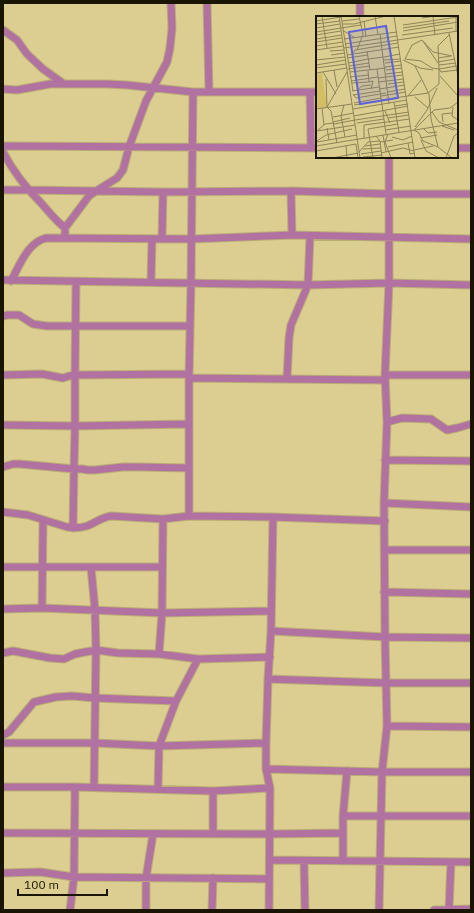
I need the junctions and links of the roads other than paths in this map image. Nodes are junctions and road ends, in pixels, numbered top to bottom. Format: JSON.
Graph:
{"nodes":[{"id":1,"x":171,"y":3,"type":"edge"},
{"id":2,"x":207,"y":3,"type":"edge"},
{"id":3,"x":360,"y":3,"type":"edge"},
{"id":4,"x":360,"y":16,"type":"edge"},
{"id":5,"x":3,"y":30,"type":"edge"},
{"id":6,"x":64,"y":84,"type":"junction"},
{"id":7,"x":152,"y":87,"type":"junction"},
{"id":8,"x":3,"y":89,"type":"edge"},
{"id":9,"x":193,"y":92,"type":"junction"},
{"id":10,"x":209,"y":92,"type":"junction"},
{"id":11,"x":313,"y":92,"type":"edge"},
{"id":12,"x":458,"y":92,"type":"edge"},
{"id":13,"x":471,"y":92,"type":"edge"},
{"id":14,"x":3,"y":146,"type":"edge"},
{"id":15,"x":129,"y":147,"type":"junction"},
{"id":16,"x":193,"y":147,"type":"junction"},
{"id":17,"x":314,"y":148,"type":"edge"},
{"id":18,"x":458,"y":148,"type":"edge"},
{"id":19,"x":471,"y":148,"type":"edge"},
{"id":20,"x":3,"y":152,"type":"edge"},
{"id":21,"x":389,"y":158,"type":"edge"},
{"id":22,"x":3,"y":190,"type":"edge"},
{"id":23,"x":28,"y":190,"type":"junction"},
{"id":24,"x":96,"y":191,"type":"junction"},
{"id":25,"x":163,"y":192,"type":"junction"},
{"id":26,"x":192,"y":192,"type":"junction"},
{"id":27,"x":291,"y":192,"type":"junction"},
{"id":28,"x":390,"y":194,"type":"junction"},
{"id":29,"x":471,"y":194,"type":"edge"},
{"id":30,"x":66,"y":228,"type":"junction"},
{"id":31,"x":292,"y":236,"type":"junction"},
{"id":32,"x":310,"y":236,"type":"junction"},
{"id":33,"x":65,"y":238,"type":"junction"},
{"id":34,"x":389,"y":238,"type":"junction"},
{"id":35,"x":152,"y":239,"type":"junction"},
{"id":36,"x":162,"y":239,"type":"junction"},
{"id":37,"x":191,"y":239,"type":"junction"},
{"id":38,"x":471,"y":239,"type":"edge"},
{"id":39,"x":7,"y":280,"type":"edge"},
{"id":40,"x":76,"y":282,"type":"junction"},
{"id":41,"x":151,"y":282,"type":"junction"},
{"id":42,"x":191,"y":283,"type":"junction"},
{"id":43,"x":389,"y":284,"type":"junction"},
{"id":44,"x":308,"y":285,"type":"junction"},
{"id":45,"x":471,"y":285,"type":"edge"},
{"id":46,"x":3,"y":316,"type":"edge"},
{"id":47,"x":190,"y":326,"type":"junction"},
{"id":48,"x":76,"y":327,"type":"junction"},
{"id":49,"x":3,"y":375,"type":"edge"},
{"id":50,"x":74,"y":375,"type":"junction"},
{"id":51,"x":471,"y":375,"type":"edge"},
{"id":52,"x":189,"y":376,"type":"junction"},
{"id":53,"x":385,"y":378,"type":"junction"},
{"id":54,"x":287,"y":379,"type":"junction"},
{"id":55,"x":386,"y":422,"type":"junction"},
{"id":56,"x":189,"y":424,"type":"junction"},
{"id":57,"x":471,"y":424,"type":"edge"},
{"id":58,"x":3,"y":425,"type":"edge"},
{"id":59,"x":75,"y":426,"type":"junction"},
{"id":60,"x":385,"y":460,"type":"junction"},
{"id":61,"x":471,"y":461,"type":"edge"},
{"id":62,"x":3,"y":466,"type":"edge"},
{"id":63,"x":189,"y":468,"type":"junction"},
{"id":64,"x":74,"y":470,"type":"junction"},
{"id":65,"x":384,"y":503,"type":"junction"},
{"id":66,"x":471,"y":506,"type":"edge"},
{"id":67,"x":3,"y":512,"type":"edge"},
{"id":68,"x":189,"y":516,"type":"junction"},
{"id":69,"x":273,"y":518,"type":"junction"},
{"id":70,"x":163,"y":519,"type":"junction"},
{"id":71,"x":43,"y":520,"type":"junction"},
{"id":72,"x":385,"y":521,"type":"junction"},
{"id":73,"x":73,"y":528,"type":"junction"},
{"id":74,"x":385,"y":550,"type":"junction"},
{"id":75,"x":471,"y":550,"type":"edge"},
{"id":76,"x":3,"y":567,"type":"edge"},
{"id":77,"x":42,"y":567,"type":"junction"},
{"id":78,"x":91,"y":567,"type":"junction"},
{"id":79,"x":162,"y":567,"type":"junction"},
{"id":80,"x":384,"y":592,"type":"junction"},
{"id":81,"x":471,"y":594,"type":"edge"},
{"id":82,"x":42,"y":608,"type":"junction"},
{"id":83,"x":3,"y":609,"type":"edge"},
{"id":84,"x":95,"y":610,"type":"junction"},
{"id":85,"x":271,"y":611,"type":"junction"},
{"id":86,"x":162,"y":613,"type":"junction"},
{"id":87,"x":271,"y":631,"type":"junction"},
{"id":88,"x":385,"y":637,"type":"junction"},
{"id":89,"x":471,"y":638,"type":"edge"},
{"id":90,"x":96,"y":650,"type":"junction"},
{"id":91,"x":3,"y":652,"type":"edge"},
{"id":92,"x":159,"y":654,"type":"junction"},
{"id":93,"x":270,"y":658,"type":"junction"},
{"id":94,"x":198,"y":659,"type":"junction"},
{"id":95,"x":268,"y":679,"type":"junction"},
{"id":96,"x":386,"y":683,"type":"junction"},
{"id":97,"x":471,"y":683,"type":"edge"},
{"id":98,"x":95,"y":698,"type":"junction"},
{"id":99,"x":176,"y":702,"type":"junction"},
{"id":100,"x":387,"y":726,"type":"junction"},
{"id":101,"x":471,"y":727,"type":"edge"},
{"id":102,"x":3,"y":734,"type":"edge"},
{"id":103,"x":3,"y":743,"type":"edge"},
{"id":104,"x":94,"y":743,"type":"junction"},
{"id":105,"x":266,"y":743,"type":"junction"},
{"id":106,"x":160,"y":746,"type":"junction"},
{"id":107,"x":266,"y":769,"type":"junction"},
{"id":108,"x":347,"y":771,"type":"junction"},
{"id":109,"x":382,"y":772,"type":"junction"},
{"id":110,"x":471,"y":772,"type":"edge"},
{"id":111,"x":3,"y":787,"type":"edge"},
{"id":112,"x":75,"y":787,"type":"junction"},
{"id":113,"x":94,"y":787,"type":"junction"},
{"id":114,"x":270,"y":788,"type":"junction"},
{"id":115,"x":158,"y":789,"type":"junction"},
{"id":116,"x":213,"y":791,"type":"junction"},
{"id":117,"x":343,"y":816,"type":"junction"},
{"id":118,"x":381,"y":816,"type":"junction"},
{"id":119,"x":471,"y":816,"type":"edge"},
{"id":120,"x":3,"y":833,"type":"edge"},
{"id":121,"x":75,"y":833,"type":"junction"},
{"id":122,"x":153,"y":834,"type":"junction"},
{"id":123,"x":214,"y":834,"type":"junction"},
{"id":124,"x":270,"y":834,"type":"junction"},
{"id":125,"x":343,"y":834,"type":"junction"},
{"id":126,"x":270,"y":860,"type":"junction"},
{"id":127,"x":304,"y":861,"type":"junction"},
{"id":128,"x":343,"y":861,"type":"junction"},
{"id":129,"x":380,"y":862,"type":"junction"},
{"id":130,"x":451,"y":862,"type":"junction"},
{"id":131,"x":471,"y":862,"type":"edge"},
{"id":132,"x":3,"y":873,"type":"edge"},
{"id":133,"x":74,"y":877,"type":"junction"},
{"id":134,"x":146,"y":878,"type":"junction"},
{"id":135,"x":213,"y":878,"type":"junction"},
{"id":136,"x":269,"y":879,"type":"junction"},
{"id":137,"x":449,"y":909,"type":"edge"},
{"id":138,"x":471,"y":909,"type":"edge"},
{"id":139,"x":70,"y":910,"type":"edge"},
{"id":140,"x":146,"y":910,"type":"edge"},
{"id":141,"x":212,"y":910,"type":"edge"},
{"id":142,"x":269,"y":910,"type":"edge"},
{"id":143,"x":305,"y":910,"type":"edge"},
{"id":144,"x":379,"y":910,"type":"edge"},
{"id":145,"x":434,"y":910,"type":"edge"},
{"id":146,"x":458,"y":910,"type":"edge"}],
"edges":[{"from":1,"to":7,"type":"street"},
{"from":2,"to":10,"type":"street"},
{"from":3,"to":4,"type":"street"},
{"from":5,"to":6,"type":"street"},
{"from":6,"to":7,"type":"street"},
{"from":6,"to":8,"type":"street"},
{"from":7,"to":9,"type":"street"},
{"from":7,"to":15,"type":"street"},
{"from":9,"to":10,"type":"street"},
{"from":9,"to":16,"type":"street"},
{"from":10,"to":11,"type":"street"},
{"from":11,"to":17,"type":"street"},
{"from":12,"to":13,"type":"street"},
{"from":14,"to":15,"type":"street"},
{"from":15,"to":16,"type":"street"},
{"from":15,"to":24,"type":"street"},
{"from":16,"to":17,"type":"street"},
{"from":16,"to":26,"type":"street"},
{"from":18,"to":19,"type":"street"},
{"from":20,"to":23,"type":"street"},
{"from":21,"to":28,"type":"street"},
{"from":22,"to":23,"type":"street"},
{"from":23,"to":24,"type":"street"},
{"from":23,"to":30,"type":"street"},
{"from":24,"to":25,"type":"street"},
{"from":24,"to":30,"type":"street"},
{"from":25,"to":26,"type":"street"},
{"from":25,"to":36,"type":"street"},
{"from":26,"to":27,"type":"street"},
{"from":26,"to":37,"type":"street"},
{"from":27,"to":28,"type":"street"},
{"from":27,"to":31,"type":"street"},
{"from":28,"to":29,"type":"street"},
{"from":28,"to":34,"type":"street"},
{"from":30,"to":33,"type":"street"},
{"from":31,"to":32,"type":"street"},
{"from":31,"to":37,"type":"street"},
{"from":32,"to":34,"type":"street"},
{"from":32,"to":44,"type":"street"},
{"from":33,"to":35,"type":"street"},
{"from":33,"to":39,"type":"street"},
{"from":34,"to":38,"type":"street"},
{"from":34,"to":43,"type":"street"},
{"from":35,"to":36,"type":"street"},
{"from":35,"to":41,"type":"street"},
{"from":36,"to":37,"type":"street"},
{"from":37,"to":42,"type":"street"},
{"from":39,"to":40,"type":"street"},
{"from":40,"to":41,"type":"street"},
{"from":40,"to":48,"type":"street"},
{"from":41,"to":42,"type":"street"},
{"from":42,"to":44,"type":"street"},
{"from":42,"to":47,"type":"street"},
{"from":43,"to":44,"type":"street"},
{"from":43,"to":45,"type":"street"},
{"from":43,"to":53,"type":"street"},
{"from":44,"to":54,"type":"street"},
{"from":46,"to":48,"type":"street"},
{"from":47,"to":48,"type":"street"},
{"from":47,"to":52,"type":"street"},
{"from":48,"to":50,"type":"street"},
{"from":49,"to":50,"type":"street"},
{"from":50,"to":52,"type":"street"},
{"from":50,"to":59,"type":"street"},
{"from":51,"to":53,"type":"street"},
{"from":52,"to":54,"type":"street"},
{"from":52,"to":56,"type":"street"},
{"from":53,"to":54,"type":"street"},
{"from":53,"to":55,"type":"street"},
{"from":55,"to":57,"type":"street"},
{"from":55,"to":60,"type":"street"},
{"from":56,"to":59,"type":"street"},
{"from":56,"to":63,"type":"street"},
{"from":58,"to":59,"type":"street"},
{"from":59,"to":64,"type":"street"},
{"from":60,"to":61,"type":"street"},
{"from":60,"to":65,"type":"street"},
{"from":62,"to":64,"type":"street"},
{"from":63,"to":64,"type":"street"},
{"from":63,"to":68,"type":"street"},
{"from":64,"to":73,"type":"street"},
{"from":65,"to":66,"type":"street"},
{"from":65,"to":72,"type":"street"},
{"from":67,"to":71,"type":"street"},
{"from":68,"to":69,"type":"street"},
{"from":68,"to":70,"type":"street"},
{"from":69,"to":72,"type":"street"},
{"from":69,"to":85,"type":"street"},
{"from":70,"to":73,"type":"street"},
{"from":70,"to":79,"type":"street"},
{"from":71,"to":73,"type":"street"},
{"from":71,"to":77,"type":"street"},
{"from":72,"to":74,"type":"street"},
{"from":74,"to":75,"type":"street"},
{"from":74,"to":80,"type":"street"},
{"from":76,"to":77,"type":"street"},
{"from":77,"to":78,"type":"street"},
{"from":77,"to":82,"type":"street"},
{"from":78,"to":79,"type":"street"},
{"from":78,"to":84,"type":"street"},
{"from":79,"to":86,"type":"street"},
{"from":80,"to":81,"type":"street"},
{"from":80,"to":88,"type":"street"},
{"from":82,"to":83,"type":"street"},
{"from":82,"to":84,"type":"street"},
{"from":84,"to":86,"type":"street"},
{"from":84,"to":90,"type":"street"},
{"from":85,"to":86,"type":"street"},
{"from":85,"to":87,"type":"street"},
{"from":86,"to":92,"type":"street"},
{"from":87,"to":88,"type":"street"},
{"from":87,"to":93,"type":"street"},
{"from":88,"to":89,"type":"street"},
{"from":88,"to":96,"type":"street"},
{"from":90,"to":91,"type":"street"},
{"from":90,"to":92,"type":"street"},
{"from":90,"to":98,"type":"street"},
{"from":92,"to":94,"type":"street"},
{"from":93,"to":94,"type":"street"},
{"from":93,"to":95,"type":"street"},
{"from":94,"to":99,"type":"street"},
{"from":95,"to":96,"type":"street"},
{"from":95,"to":105,"type":"street"},
{"from":96,"to":97,"type":"street"},
{"from":96,"to":100,"type":"street"},
{"from":98,"to":99,"type":"street"},
{"from":98,"to":102,"type":"street"},
{"from":98,"to":104,"type":"street"},
{"from":99,"to":106,"type":"street"},
{"from":100,"to":101,"type":"street"},
{"from":100,"to":109,"type":"street"},
{"from":103,"to":104,"type":"street"},
{"from":104,"to":106,"type":"street"},
{"from":104,"to":113,"type":"street"},
{"from":105,"to":106,"type":"street"},
{"from":105,"to":107,"type":"street"},
{"from":106,"to":115,"type":"street"},
{"from":107,"to":108,"type":"street"},
{"from":107,"to":114,"type":"street"},
{"from":108,"to":109,"type":"street"},
{"from":108,"to":117,"type":"street"},
{"from":109,"to":110,"type":"street"},
{"from":109,"to":118,"type":"street"},
{"from":111,"to":112,"type":"street"},
{"from":112,"to":113,"type":"street"},
{"from":112,"to":121,"type":"street"},
{"from":113,"to":115,"type":"street"},
{"from":114,"to":116,"type":"street"},
{"from":114,"to":124,"type":"street"},
{"from":115,"to":116,"type":"street"},
{"from":116,"to":123,"type":"street"},
{"from":117,"to":118,"type":"street"},
{"from":117,"to":125,"type":"street"},
{"from":118,"to":119,"type":"street"},
{"from":118,"to":129,"type":"street"},
{"from":120,"to":121,"type":"street"},
{"from":121,"to":122,"type":"street"},
{"from":121,"to":133,"type":"street"},
{"from":122,"to":123,"type":"street"},
{"from":122,"to":134,"type":"street"},
{"from":123,"to":124,"type":"street"},
{"from":124,"to":125,"type":"street"},
{"from":124,"to":126,"type":"street"},
{"from":125,"to":128,"type":"street"},
{"from":126,"to":127,"type":"street"},
{"from":126,"to":136,"type":"street"},
{"from":127,"to":128,"type":"street"},
{"from":127,"to":143,"type":"street"},
{"from":128,"to":129,"type":"street"},
{"from":129,"to":130,"type":"street"},
{"from":129,"to":144,"type":"street"},
{"from":130,"to":131,"type":"street"},
{"from":130,"to":137,"type":"street"},
{"from":132,"to":133,"type":"street"},
{"from":133,"to":134,"type":"street"},
{"from":133,"to":139,"type":"street"},
{"from":134,"to":135,"type":"street"},
{"from":134,"to":140,"type":"street"},
{"from":135,"to":136,"type":"street"},
{"from":135,"to":141,"type":"street"},
{"from":136,"to":142,"type":"street"},
{"from":137,"to":145,"type":"street"},
{"from":137,"to":146,"type":"street"},
{"from":138,"to":146,"type":"street"}]}
